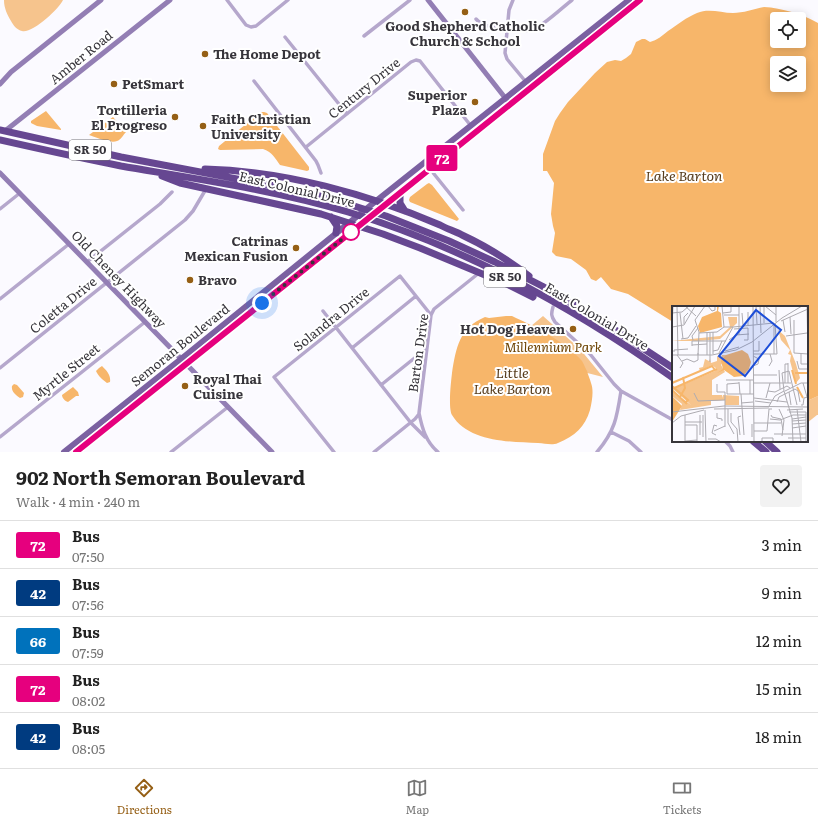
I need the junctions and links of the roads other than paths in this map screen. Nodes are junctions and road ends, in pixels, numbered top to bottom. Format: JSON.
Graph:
{"nodes":[{"id":1,"x":101,"y":0,"type":"edge"},
{"id":2,"x":170,"y":0,"type":"edge"},
{"id":3,"x":227,"y":0,"type":"edge"},
{"id":4,"x":288,"y":0,"type":"edge"},
{"id":5,"x":410,"y":0,"type":"edge"},
{"id":6,"x":428,"y":0,"type":"edge"},
{"id":7,"x":513,"y":0,"type":"edge"},
{"id":8,"x":572,"y":0,"type":"edge"},
{"id":9,"x":629,"y":0,"type":"edge"},
{"id":10,"x":638,"y":1,"type":"edge"},
{"id":11,"x":476,"y":19,"type":"dead end"},
{"id":12,"x":507,"y":28,"type":"junction"},
{"id":13,"x":364,"y":36,"type":"dead end"},
{"id":14,"x":285,"y":37,"type":"dead end"},
{"id":15,"x":254,"y":81,"type":"dead end"},
{"id":16,"x":526,"y":82,"type":"junction"},
{"id":17,"x":0,"y":84,"type":"edge"},
{"id":18,"x":508,"y":101,"type":"junction"},
{"id":19,"x":347,"y":114,"type":"junction"},
{"id":20,"x":18,"y":122,"type":"junction"},
{"id":21,"x":471,"y":126,"type":"junction"},
{"id":22,"x":2,"y":132,"type":"edge"},
{"id":23,"x":19,"y":134,"type":"junction"},
{"id":24,"x":0,"y":140,"type":"edge"},
{"id":25,"x":17,"y":144,"type":"junction"},
{"id":26,"x":64,"y":145,"type":"junction"},
{"id":27,"x":306,"y":147,"type":"junction"},
{"id":28,"x":122,"y":158,"type":"junction"},
{"id":29,"x":87,"y":159,"type":"junction"},
{"id":30,"x":180,"y":168,"type":"junction"},
{"id":31,"x":430,"y":169,"type":"junction"},
{"id":32,"x":147,"y":170,"type":"junction"},
{"id":33,"x":0,"y":173,"type":"edge"},
{"id":34,"x":321,"y":173,"type":"dead end"},
{"id":35,"x":206,"y":190,"type":"junction"},
{"id":36,"x":336,"y":190,"type":"junction"},
{"id":37,"x":172,"y":192,"type":"dead end"},
{"id":38,"x":20,"y":193,"type":"junction"},
{"id":39,"x":349,"y":193,"type":"junction"},
{"id":40,"x":400,"y":193,"type":"junction"},
{"id":41,"x":386,"y":204,"type":"junction"},
{"id":42,"x":374,"y":208,"type":"junction"},
{"id":43,"x":0,"y":209,"type":"edge"},
{"id":44,"x":463,"y":210,"type":"dead end"},
{"id":45,"x":405,"y":212,"type":"junction"},
{"id":46,"x":332,"y":213,"type":"junction"},
{"id":47,"x":361,"y":216,"type":"junction"},
{"id":48,"x":349,"y":223,"type":"junction"},
{"id":49,"x":359,"y":226,"type":"junction"},
{"id":50,"x":336,"y":233,"type":"junction"},
{"id":51,"x":383,"y":234,"type":"junction"},
{"id":52,"x":396,"y":238,"type":"junction"},
{"id":53,"x":69,"y":244,"type":"junction"},
{"id":54,"x":87,"y":262,"type":"junction"},
{"id":55,"x":480,"y":273,"type":"junction"},
{"id":56,"x":278,"y":281,"type":"junction"},
{"id":57,"x":107,"y":283,"type":"junction"},
{"id":58,"x":542,"y":286,"type":"junction"},
{"id":59,"x":416,"y":296,"type":"junction"},
{"id":60,"x":258,"y":297,"type":"junction"},
{"id":61,"x":269,"y":297,"type":"junction"},
{"id":62,"x":0,"y":299,"type":"edge"},
{"id":63,"x":553,"y":307,"type":"junction"},
{"id":64,"x":323,"y":311,"type":"dead end"},
{"id":65,"x":431,"y":315,"type":"junction"},
{"id":66,"x":145,"y":322,"type":"junction"},
{"id":67,"x":336,"y":328,"type":"junction"},
{"id":68,"x":226,"y":332,"type":"junction"},
{"id":69,"x":606,"y":334,"type":"junction"},
{"id":70,"x":352,"y":348,"type":"junction"},
{"id":71,"x":427,"y":348,"type":"junction"},
{"id":72,"x":636,"y":353,"type":"junction"},
{"id":73,"x":184,"y":361,"type":"junction"},
{"id":74,"x":672,"y":367,"type":"edge"},
{"id":75,"x":0,"y":368,"type":"edge"},
{"id":76,"x":672,"y":373,"type":"edge"},
{"id":77,"x":672,"y":377,"type":"edge"},
{"id":78,"x":381,"y":385,"type":"junction"},
{"id":79,"x":621,"y":391,"type":"junction"},
{"id":80,"x":124,"y":405,"type":"junction"},
{"id":81,"x":228,"y":407,"type":"junction"},
{"id":82,"x":419,"y":413,"type":"junction"},
{"id":83,"x":672,"y":419,"type":"edge"},
{"id":84,"x":411,"y":423,"type":"junction"},
{"id":85,"x":611,"y":432,"type":"junction"},
{"id":86,"x":99,"y":433,"type":"junction"},
{"id":87,"x":0,"y":437,"type":"edge"},
{"id":88,"x":428,"y":439,"type":"junction"},
{"id":89,"x":726,"y":442,"type":"edge"},
{"id":90,"x":754,"y":442,"type":"edge"},
{"id":91,"x":766,"y":442,"type":"edge"},
{"id":92,"x":64,"y":452,"type":"edge"},
{"id":93,"x":76,"y":452,"type":"edge"},
{"id":94,"x":171,"y":452,"type":"edge"},
{"id":95,"x":272,"y":452,"type":"edge"},
{"id":96,"x":334,"y":452,"type":"edge"},
{"id":97,"x":374,"y":452,"type":"edge"},
{"id":98,"x":438,"y":452,"type":"edge"},
{"id":99,"x":597,"y":452,"type":"edge"},
{"id":100,"x":641,"y":452,"type":"edge"},
{"id":101,"x":733,"y":452,"type":"edge"},
{"id":102,"x":766,"y":452,"type":"edge"},
{"id":103,"x":777,"y":452,"type":"edge"}],
"edges":[{"from":1,"to":17,"type":"street"},
{"from":2,"to":20,"type":"street","name":"Amber Road"},
{"from":3,"to":4,"type":"street"},
{"from":5,"to":13,"type":"street"},
{"from":6,"to":18,"type":"street"},
{"from":7,"to":12,"type":"street"},
{"from":8,"to":12,"type":"street"},
{"from":9,"to":16,"type":"main road","name":"Semoran Boulevard"},
{"from":10,"to":18,"type":"main road","name":"Semoran Boulevard"},
{"from":11,"to":12,"type":"street"},
{"from":12,"to":16,"type":"street"},
{"from":14,"to":19,"type":"street"},
{"from":15,"to":27,"type":"street"},
{"from":16,"to":18,"type":"main road","name":"Semoran Boulevard"},
{"from":18,"to":21,"type":"main road","name":"Semoran Boulevard"},
{"from":18,"to":31,"type":"main road","name":"Semoran Boulevard"},
{"from":19,"to":21,"type":"street","name":"Century Drive"},
{"from":19,"to":27,"type":"street","name":"Century Drive"},
{"from":20,"to":22,"type":"street","name":"Amber Road"},
{"from":20,"to":23,"type":"street"},
{"from":21,"to":42,"type":"main road","name":"Semoran Boulevard"},
{"from":22,"to":23,"type":"highway","name":"East Colonial Drive","number":"SR 50"},
{"from":23,"to":26,"type":"highway","name":"East Colonial Drive","number":"SR 50"},
{"from":24,"to":25,"type":"highway","name":"East Colonial Drive","number":"SR 50"},
{"from":25,"to":26,"type":"highway"},
{"from":25,"to":29,"type":"highway","name":"East Colonial Drive","number":"SR 50"},
{"from":26,"to":28,"type":"highway","name":"East Colonial Drive","number":"SR 50"},
{"from":27,"to":34,"type":"street"},
{"from":28,"to":29,"type":"highway"},
{"from":28,"to":30,"type":"highway","name":"East Colonial Drive","number":"SR 50"},
{"from":29,"to":32,"type":"highway","name":"East Colonial Drive","number":"SR 50"},
{"from":30,"to":36,"type":"highway"},
{"from":30,"to":58,"type":"highway","name":"East Colonial Drive","number":"SR 50"},
{"from":31,"to":40,"type":"main road","name":"Semoran Boulevard"},
{"from":31,"to":44,"type":"street"},
{"from":32,"to":35,"type":"highway"},
{"from":32,"to":46,"type":"highway","name":"East Colonial Drive","number":"SR 50"},
{"from":33,"to":38,"type":"street","name":"Old Cheney Highway"},
{"from":35,"to":46,"type":"highway"},
{"from":35,"to":57,"type":"street","name":"Coletta Drive"},
{"from":36,"to":39,"type":"highway"},
{"from":36,"to":46,"type":"highway"},
{"from":37,"to":54,"type":"street"},
{"from":38,"to":43,"type":"street"},
{"from":38,"to":53,"type":"street","name":"Old Cheney Highway"},
{"from":39,"to":42,"type":"highway"},
{"from":39,"to":47,"type":"highway"},
{"from":40,"to":41,"type":"main road","name":"Semoran Boulevard"},
{"from":40,"to":45,"type":"highway"},
{"from":41,"to":42,"type":"highway"},
{"from":41,"to":42,"type":"main road","name":"Semoran Boulevard"},
{"from":41,"to":45,"type":"highway"},
{"from":42,"to":45,"type":"highway"},
{"from":42,"to":47,"type":"highway"},
{"from":42,"to":49,"type":"main road","name":"Semoran Boulevard"},
{"from":42,"to":51,"type":"highway"},
{"from":45,"to":52,"type":"highway"},
{"from":45,"to":58,"type":"highway"},
{"from":46,"to":47,"type":"highway"},
{"from":46,"to":48,"type":"highway"},
{"from":46,"to":50,"type":"highway"},
{"from":46,"to":69,"type":"highway","name":"East Colonial Drive","number":"SR 50"},
{"from":47,"to":48,"type":"highway"},
{"from":47,"to":49,"type":"highway"},
{"from":48,"to":49,"type":"highway"},
{"from":48,"to":50,"type":"main road","name":"Semoran Boulevard"},
{"from":49,"to":51,"type":"highway"},
{"from":49,"to":61,"type":"main road","name":"Semoran Boulevard"},
{"from":50,"to":56,"type":"main road","name":"Semoran Boulevard"},
{"from":51,"to":52,"type":"highway"},
{"from":52,"to":55,"type":"highway"},
{"from":53,"to":54,"type":"street","name":"Old Cheney Highway"},
{"from":53,"to":62,"type":"street"},
{"from":54,"to":57,"type":"street","name":"Old Cheney Highway"},
{"from":55,"to":63,"type":"highway"},
{"from":55,"to":65,"type":"street","name":"Barton Drive"},
{"from":56,"to":60,"type":"main road","name":"Semoran Boulevard"},
{"from":56,"to":61,"type":"main road"},
{"from":57,"to":66,"type":"street","name":"Old Cheney Highway"},
{"from":57,"to":75,"type":"street","name":"Coletta Drive"},
{"from":58,"to":74,"type":"highway","name":"East Colonial Drive","number":"SR 50"},
{"from":59,"to":65,"type":"street"},
{"from":59,"to":67,"type":"street","name":"Solandra Drive"},
{"from":59,"to":70,"type":"street"},
{"from":60,"to":68,"type":"main road"},
{"from":60,"to":73,"type":"main road","name":"Semoran Boulevard"},
{"from":61,"to":68,"type":"main road","name":"Semoran Boulevard"},
{"from":63,"to":69,"type":"highway"},
{"from":63,"to":79,"type":"street"},
{"from":64,"to":67,"type":"street"},
{"from":65,"to":71,"type":"street","name":"Barton Drive"},
{"from":66,"to":73,"type":"street","name":"Old Cheney Highway"},
{"from":66,"to":87,"type":"street","name":"Myrtle Street"},
{"from":67,"to":70,"type":"street"},
{"from":67,"to":96,"type":"street","name":"Solandra Drive"},
{"from":68,"to":73,"type":"main road","name":"Semoran Boulevard"},
{"from":69,"to":72,"type":"highway","name":"East Colonial Drive","number":"SR 50"},
{"from":70,"to":78,"type":"street"},
{"from":71,"to":78,"type":"street"},
{"from":71,"to":82,"type":"street","name":"Barton Drive"},
{"from":72,"to":76,"type":"highway"},
{"from":72,"to":77,"type":"highway","name":"East Colonial Drive","number":"SR 50"},
{"from":73,"to":80,"type":"main road","name":"Semoran Boulevard"},
{"from":73,"to":81,"type":"street","name":"Old Cheney Highway"},
{"from":73,"to":86,"type":"main road","name":"Semoran Boulevard"},
{"from":78,"to":84,"type":"street"},
{"from":79,"to":83,"type":"street"},
{"from":79,"to":85,"type":"street"},
{"from":80,"to":86,"type":"main road"},
{"from":80,"to":92,"type":"main road","name":"Semoran Boulevard"},
{"from":81,"to":94,"type":"street"},
{"from":81,"to":95,"type":"street","name":"Old Cheney Highway"},
{"from":82,"to":84,"type":"street"},
{"from":82,"to":88,"type":"street","name":"Barton Drive"},
{"from":84,"to":88,"type":"street"},
{"from":84,"to":97,"type":"street"},
{"from":85,"to":99,"type":"street"},
{"from":85,"to":100,"type":"street"},
{"from":86,"to":93,"type":"main road","name":"Semoran Boulevard"},
{"from":88,"to":98,"type":"street","name":"Barton Drive"},
{"from":89,"to":101,"type":"street"},
{"from":90,"to":102,"type":"highway"},
{"from":91,"to":103,"type":"highway"}]}
